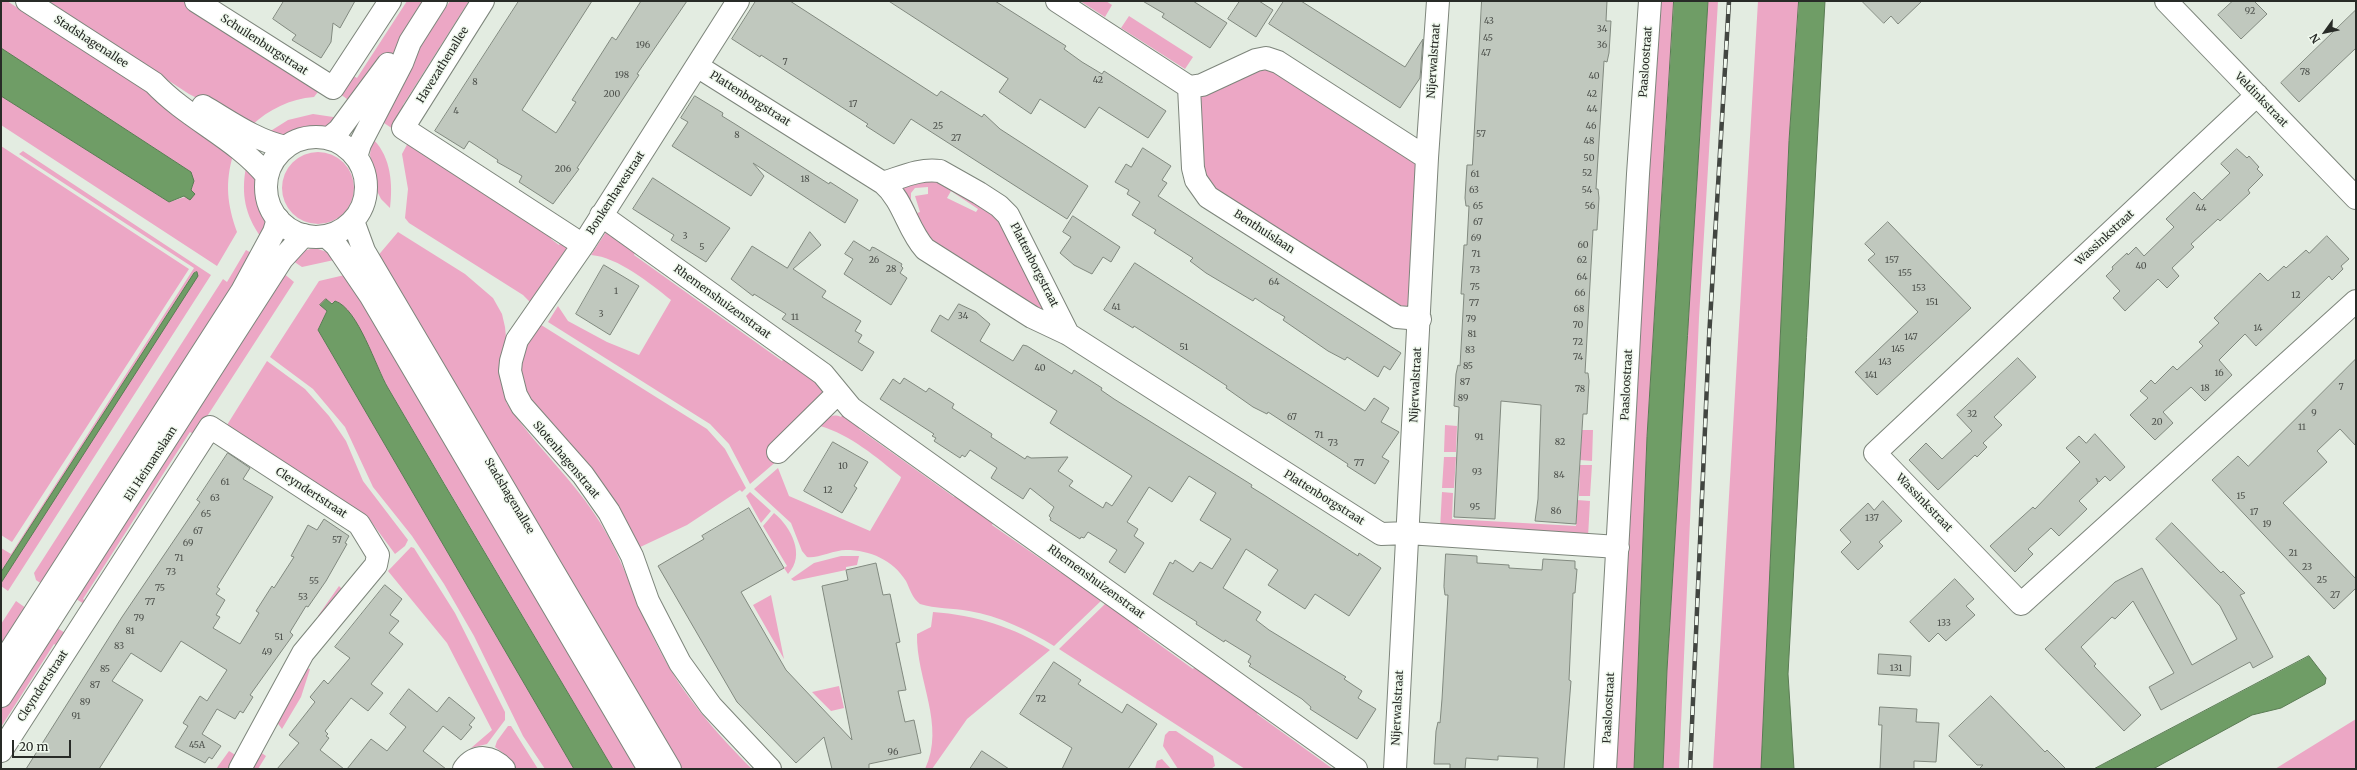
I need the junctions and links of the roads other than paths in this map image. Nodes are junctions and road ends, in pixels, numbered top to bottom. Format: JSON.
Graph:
{"nodes":[{"id":1,"x":28,"y":1,"type":"edge"},
{"id":2,"x":196,"y":1,"type":"edge"},
{"id":3,"x":390,"y":1,"type":"edge"},
{"id":4,"x":436,"y":1,"type":"edge"},
{"id":5,"x":483,"y":1,"type":"edge"},
{"id":6,"x":738,"y":1,"type":"edge"},
{"id":7,"x":1057,"y":1,"type":"edge"},
{"id":8,"x":1438,"y":1,"type":"edge"},
{"id":9,"x":1650,"y":1,"type":"edge"},
{"id":10,"x":2166,"y":1,"type":"edge"},
{"id":11,"x":410,"y":42,"type":"junction"},
{"id":12,"x":697,"y":66,"type":"junction"},
{"id":13,"x":154,"y":83,"type":"junction"},
{"id":14,"x":1188,"y":87,"type":"junction"},
{"id":15,"x":2257,"y":95,"type":"junction"},
{"id":16,"x":403,"y":128,"type":"joint"},
{"id":17,"x":330,"y":138,"type":"junction"},
{"id":18,"x":286,"y":147,"type":"junction"},
{"id":19,"x":356,"y":157,"type":"junction"},
{"id":20,"x":1426,"y":158,"type":"junction"},
{"id":21,"x":267,"y":176,"type":"junction"},
{"id":22,"x":883,"y":183,"type":"junction"},
{"id":23,"x":2356,"y":198,"type":"edge"},
{"id":24,"x":602,"y":215,"type":"junction"},
{"id":25,"x":278,"y":219,"type":"junction"},
{"id":26,"x":353,"y":221,"type":"junction"},
{"id":27,"x":304,"y":235,"type":"junction"},
{"id":28,"x":326,"y":236,"type":"junction"},
{"id":29,"x":583,"y":245,"type":"junction"},
{"id":30,"x":2356,"y":301,"type":"edge"},
{"id":31,"x":1420,"y":319,"type":"junction"},
{"id":32,"x":1068,"y":334,"type":"junction"},
{"id":33,"x":838,"y":393,"type":"junction"},
{"id":34,"x":778,"y":452,"type":"dead end"},
{"id":35,"x":1408,"y":533,"type":"junction"},
{"id":36,"x":1618,"y":546,"type":"junction"},
{"id":37,"x":54,"y":599,"type":"junction"},
{"id":38,"x":85,"y":620,"type":"junction"},
{"id":39,"x":1,"y":665,"type":"edge"},
{"id":40,"x":1,"y":696,"type":"edge"},
{"id":41,"x":1,"y":751,"type":"edge"},
{"id":42,"x":240,"y":769,"type":"edge"},
{"id":43,"x":464,"y":769,"type":"edge"},
{"id":44,"x":504,"y":769,"type":"edge"},
{"id":45,"x":648,"y":769,"type":"edge"},
{"id":46,"x":670,"y":769,"type":"edge"},
{"id":47,"x":770,"y":769,"type":"edge"},
{"id":48,"x":1356,"y":769,"type":"edge"},
{"id":49,"x":1395,"y":769,"type":"edge"},
{"id":50,"x":1605,"y":769,"type":"edge"}],
"edges":[{"from":1,"to":13,"type":"street","name":"Stadshagenallee"},
{"from":2,"to":3,"type":"street","name":"Schuilenburgstraat"},
{"from":4,"to":11,"type":"street"},
{"from":5,"to":16,"type":"street","name":"Havezathenallee"},
{"from":6,"to":12,"type":"street","name":"Bonkenhavestraat"},
{"from":7,"to":14,"type":"street"},
{"from":8,"to":20,"type":"street","name":"Nijerwalstraat"},
{"from":9,"to":36,"type":"street","name":"Paasloostraat"},
{"from":10,"to":15,"type":"street","name":"Veldinkstraat"},
{"from":11,"to":17,"type":"street"},
{"from":11,"to":19,"type":"street"},
{"from":12,"to":22,"type":"street","name":"Plattenborgstraat"},
{"from":12,"to":24,"type":"street","name":"Bonkenhavestraat"},
{"from":13,"to":18,"type":"street","name":"Stadshagenallee"},
{"from":13,"to":21,"type":"street","name":"Stadshagenallee"},
{"from":14,"to":20,"type":"street"},
{"from":14,"to":31,"type":"street","name":"Benthuislaan"},
{"from":15,"to":23,"type":"street","name":"Veldinkstraat"},
{"from":15,"to":30,"type":"street","name":"Wassinkstraat"},
{"from":16,"to":29,"type":"street","name":"Bonkenhavestraat"},
{"from":17,"to":18,"type":"street"},
{"from":17,"to":19,"type":"street"},
{"from":18,"to":21,"type":"street"},
{"from":19,"to":26,"type":"street"},
{"from":20,"to":31,"type":"street","name":"Nijerwalstraat"},
{"from":21,"to":25,"type":"street"},
{"from":22,"to":32,"type":"street","name":"Plattenborgstraat"},
{"from":22,"to":32,"type":"street","name":"Plattenborgstraat"},
{"from":24,"to":29,"type":"street","name":"Bonkenhavestraat"},
{"from":24,"to":33,"type":"street","name":"Rhemenshuizenstraat"},
{"from":25,"to":27,"type":"street"},
{"from":25,"to":37,"type":"street","name":"Eli Heimanslaan"},
{"from":26,"to":28,"type":"street"},
{"from":26,"to":46,"type":"street","name":"Stadshagenallee"},
{"from":27,"to":28,"type":"street"},
{"from":27,"to":37,"type":"street","name":"Eli Heimanslaan"},
{"from":28,"to":45,"type":"street","name":"Stadshagenallee"},
{"from":29,"to":47,"type":"street","name":"Slotenhagenstraat"},
{"from":31,"to":35,"type":"street","name":"Nijerwalstraat"},
{"from":32,"to":35,"type":"street","name":"Plattenborgstraat"},
{"from":33,"to":34,"type":"street"},
{"from":33,"to":48,"type":"street","name":"Rhemenshuizenstraat"},
{"from":35,"to":36,"type":"street","name":"Plattenborgstraat"},
{"from":35,"to":49,"type":"street","name":"Nijerwalstraat"},
{"from":36,"to":50,"type":"street","name":"Paasloostraat"},
{"from":37,"to":38,"type":"street"},
{"from":37,"to":39,"type":"street","name":"Eli Heimanslaan"},
{"from":37,"to":40,"type":"street","name":"Eli Heimanslaan"},
{"from":38,"to":41,"type":"street","name":"Cleyndertstraat"},
{"from":38,"to":42,"type":"street","name":"Cleyndertstraat"},
{"from":43,"to":44,"type":"street"}]}
